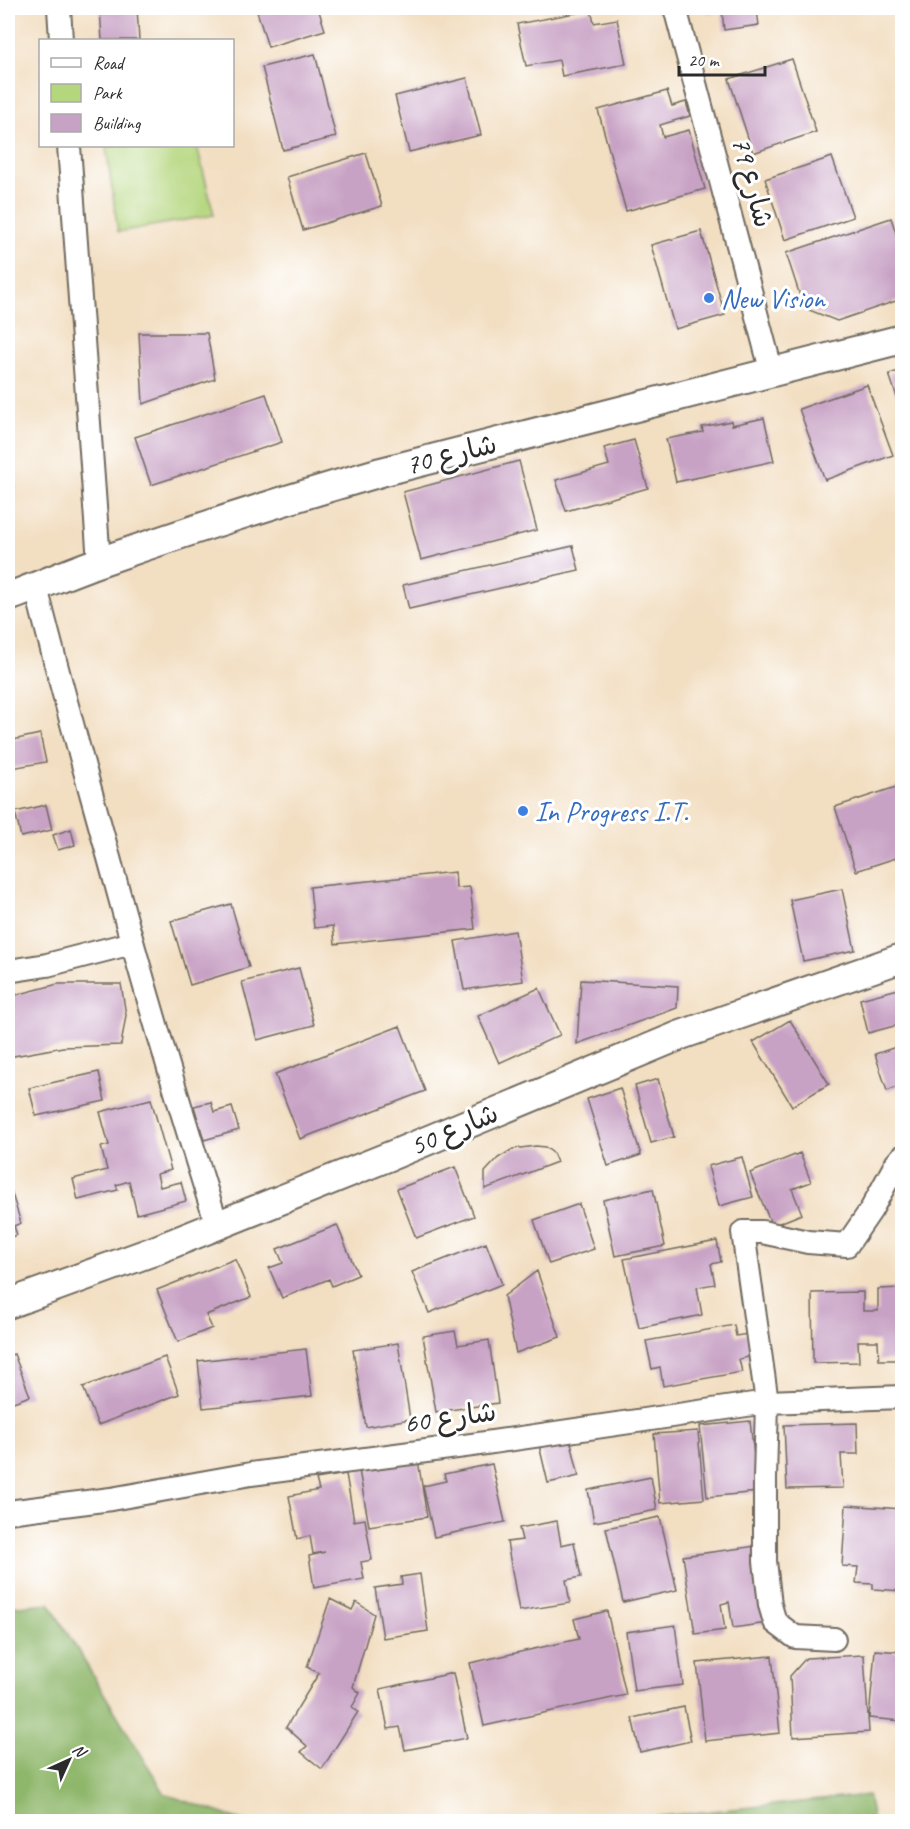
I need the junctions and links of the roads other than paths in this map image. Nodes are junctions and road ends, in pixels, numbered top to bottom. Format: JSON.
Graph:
{"nodes":[{"id":1,"x":59,"y":8,"type":"edge"},
{"id":2,"x":675,"y":8,"type":"edge"},
{"id":3,"x":61,"y":39,"type":"edge"},
{"id":4,"x":69,"y":147,"type":"edge"},
{"id":5,"x":903,"y":339,"type":"edge"},
{"id":6,"x":772,"y":373,"type":"junction"},
{"id":7,"x":99,"y":562,"type":"junction"},
{"id":8,"x":36,"y":587,"type":"junction"},
{"id":9,"x":8,"y":597,"type":"edge"},
{"id":10,"x":132,"y":943,"type":"junction"},
{"id":11,"x":903,"y":958,"type":"edge"},
{"id":12,"x":8,"y":971,"type":"edge"},
{"id":13,"x":903,"y":1157,"type":"edge"},
{"id":14,"x":217,"y":1225,"type":"junction"},
{"id":15,"x":8,"y":1304,"type":"edge"},
{"id":16,"x":903,"y":1397,"type":"edge"},
{"id":17,"x":767,"y":1402,"type":"junction"},
{"id":18,"x":8,"y":1512,"type":"edge"},
{"id":19,"x":834,"y":1639,"type":"dead end"}],
"edges":[{"from":1,"to":3,"type":"street"},
{"from":2,"to":6,"type":"street","name":"شارع 79"},
{"from":4,"to":7,"type":"street"},
{"from":5,"to":6,"type":"street","name":"شارع 70"},
{"from":6,"to":7,"type":"street","name":"شارع 70"},
{"from":7,"to":8,"type":"street","name":"شارع 70"},
{"from":8,"to":9,"type":"street","name":"شارع 70"},
{"from":8,"to":10,"type":"street"},
{"from":10,"to":12,"type":"street"},
{"from":10,"to":14,"type":"street"},
{"from":11,"to":14,"type":"street","name":"شارع 50"},
{"from":13,"to":17,"type":"street"},
{"from":14,"to":15,"type":"street","name":"شارع 50"},
{"from":16,"to":17,"type":"street","name":"شارع 60"},
{"from":17,"to":18,"type":"street","name":"شارع 60"},
{"from":17,"to":19,"type":"street"}]}
